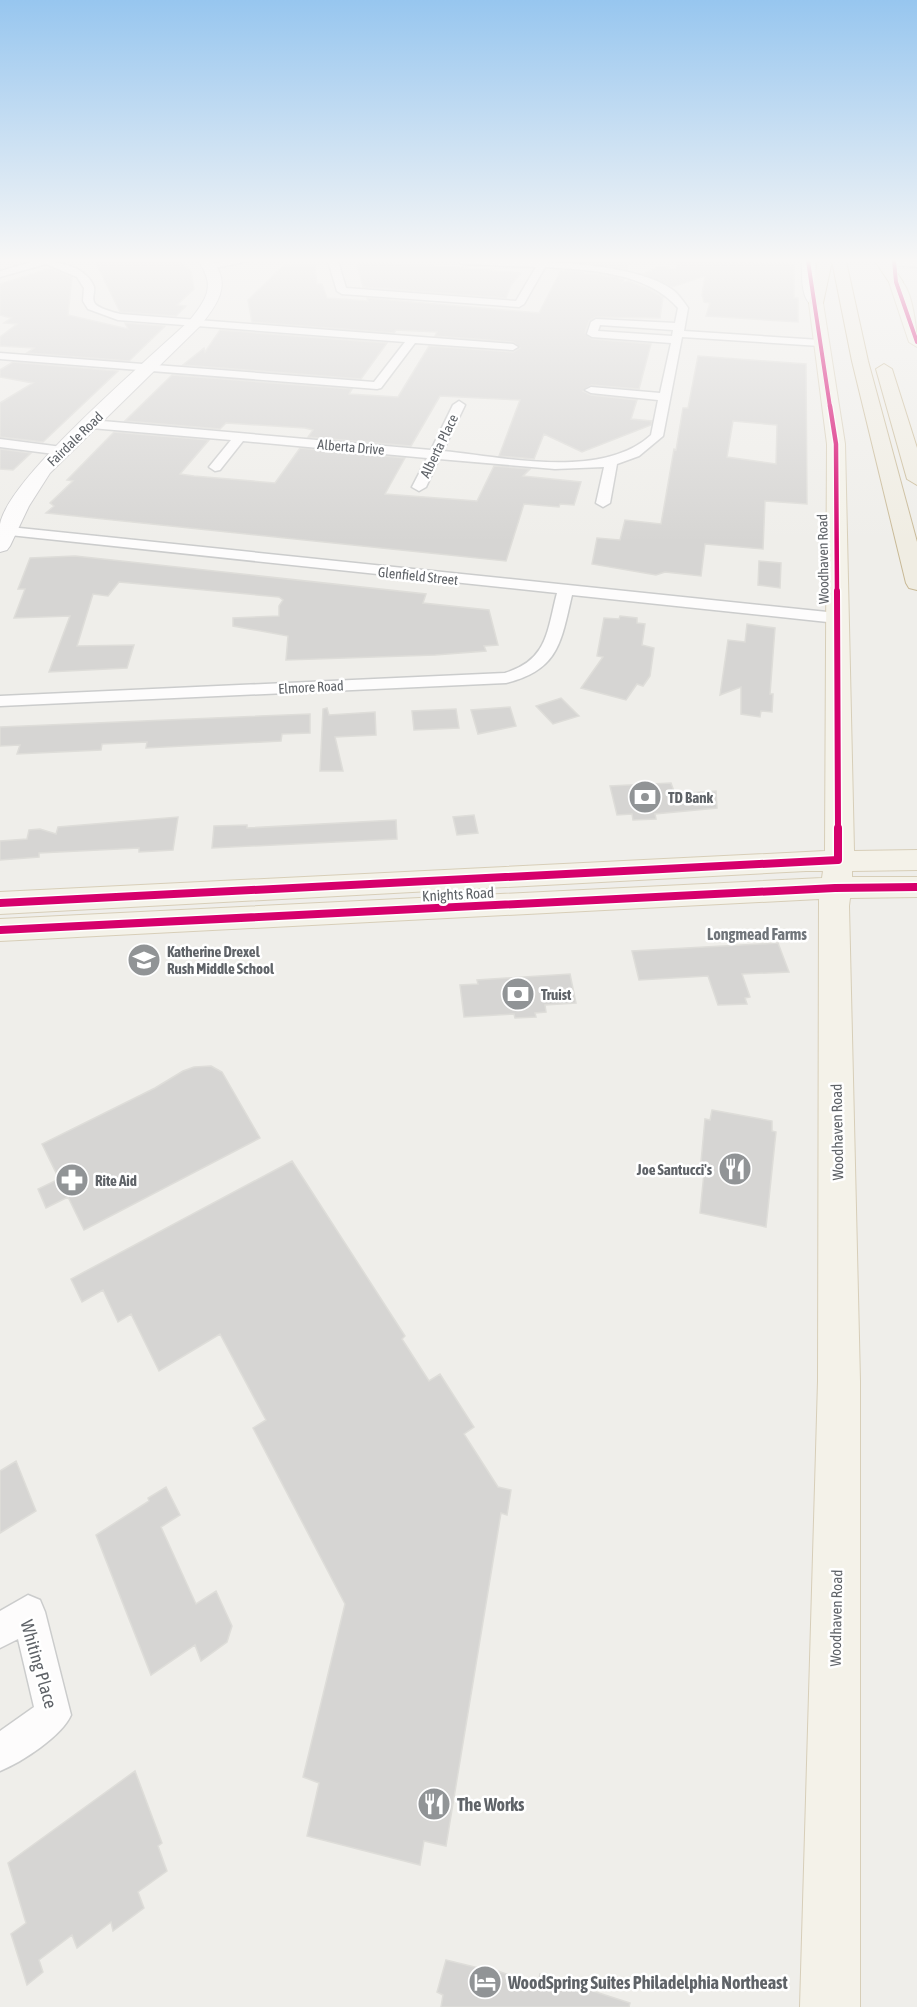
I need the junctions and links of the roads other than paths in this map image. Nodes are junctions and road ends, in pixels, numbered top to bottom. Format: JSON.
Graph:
{"nodes":[{"id":1,"x":163,"y":355,"type":"edge"},
{"id":2,"x":401,"y":355,"type":"edge"},
{"id":3,"x":675,"y":355,"type":"edge"},
{"id":4,"x":822,"y":355,"type":"edge"},
{"id":5,"x":859,"y":355,"type":"edge"},
{"id":6,"x":881,"y":355,"type":"edge"},
{"id":7,"x":0,"y":356,"type":"edge"},
{"id":8,"x":148,"y":369,"type":"junction"},
{"id":9,"x":591,"y":390,"type":"dead end"},
{"id":10,"x":666,"y":397,"type":"junction"},
{"id":11,"x":459,"y":405,"type":"dead end"},
{"id":12,"x":91,"y":424,"type":"junction"},
{"id":13,"x":238,"y":438,"type":"junction"},
{"id":14,"x":0,"y":443,"type":"edge"},
{"id":15,"x":62,"y":451,"type":"junction"},
{"id":16,"x":435,"y":454,"type":"junction"},
{"id":17,"x":611,"y":463,"type":"junction"},
{"id":18,"x":215,"y":467,"type":"dead end"},
{"id":19,"x":917,"y":479,"type":"edge"},
{"id":20,"x":419,"y":487,"type":"dead end"},
{"id":21,"x":603,"y":503,"type":"dead end"},
{"id":22,"x":2,"y":536,"type":"edge"},
{"id":23,"x":917,"y":583,"type":"edge"},
{"id":24,"x":565,"y":591,"type":"junction"},
{"id":25,"x":837,"y":618,"type":"junction"},
{"id":26,"x":0,"y":701,"type":"edge"},
{"id":27,"x":917,"y":860,"type":"edge"},
{"id":28,"x":625,"y":870,"type":"junction"},
{"id":29,"x":837,"y":874,"type":"junction"},
{"id":30,"x":917,"y":887,"type":"edge"},
{"id":31,"x":632,"y":899,"type":"junction"},
{"id":32,"x":0,"y":903,"type":"edge"},
{"id":33,"x":212,"y":906,"type":"junction"},
{"id":34,"x":0,"y":930,"type":"edge"},
{"id":35,"x":0,"y":1631,"type":"edge"},
{"id":36,"x":0,"y":1753,"type":"edge"},
{"id":37,"x":830,"y":2007,"type":"edge"}],
"edges":[{"from":1,"to":8,"type":"street","name":"Fairdale Road"},
{"from":2,"to":8,"type":"street"},
{"from":3,"to":10,"type":"street"},
{"from":4,"to":25,"type":"main road","name":"Woodhaven Road"},
{"from":5,"to":23,"type":"highway"},
{"from":6,"to":19,"type":"highway"},
{"from":7,"to":8,"type":"street"},
{"from":8,"to":12,"type":"street","name":"Fairdale Road"},
{"from":9,"to":10,"type":"street"},
{"from":10,"to":17,"type":"street"},
{"from":11,"to":16,"type":"street","name":"Alberta Place"},
{"from":12,"to":13,"type":"street","name":"Alberta Drive"},
{"from":12,"to":15,"type":"street","name":"Fairdale Road"},
{"from":13,"to":16,"type":"street","name":"Alberta Drive"},
{"from":13,"to":18,"type":"street"},
{"from":14,"to":15,"type":"street"},
{"from":15,"to":22,"type":"street","name":"Fairdale Road"},
{"from":16,"to":17,"type":"street","name":"Alberta Drive"},
{"from":16,"to":20,"type":"street","name":"Alberta Place"},
{"from":17,"to":21,"type":"street"},
{"from":22,"to":24,"type":"street","name":"Glenfield Street"},
{"from":24,"to":25,"type":"street","name":"Glenfield Street"},
{"from":24,"to":26,"type":"street","name":"Elmore Road"},
{"from":25,"to":29,"type":"main road","name":"Woodhaven Road"},
{"from":27,"to":29,"type":"main road","name":"Knights Road"},
{"from":28,"to":29,"type":"main road","name":"Knights Road"},
{"from":28,"to":31,"type":"main road"},
{"from":28,"to":33,"type":"main road","name":"Knights Road"},
{"from":29,"to":30,"type":"main road","name":"Knights Road"},
{"from":29,"to":31,"type":"main road","name":"Knights Road"},
{"from":29,"to":37,"type":"main road","name":"Woodhaven Road"},
{"from":31,"to":33,"type":"main road","name":"Knights Road"},
{"from":32,"to":33,"type":"main road","name":"Knights Road"},
{"from":33,"to":34,"type":"main road","name":"Knights Road"},
{"from":35,"to":36,"type":"street","name":"Whiting Place"}]}
